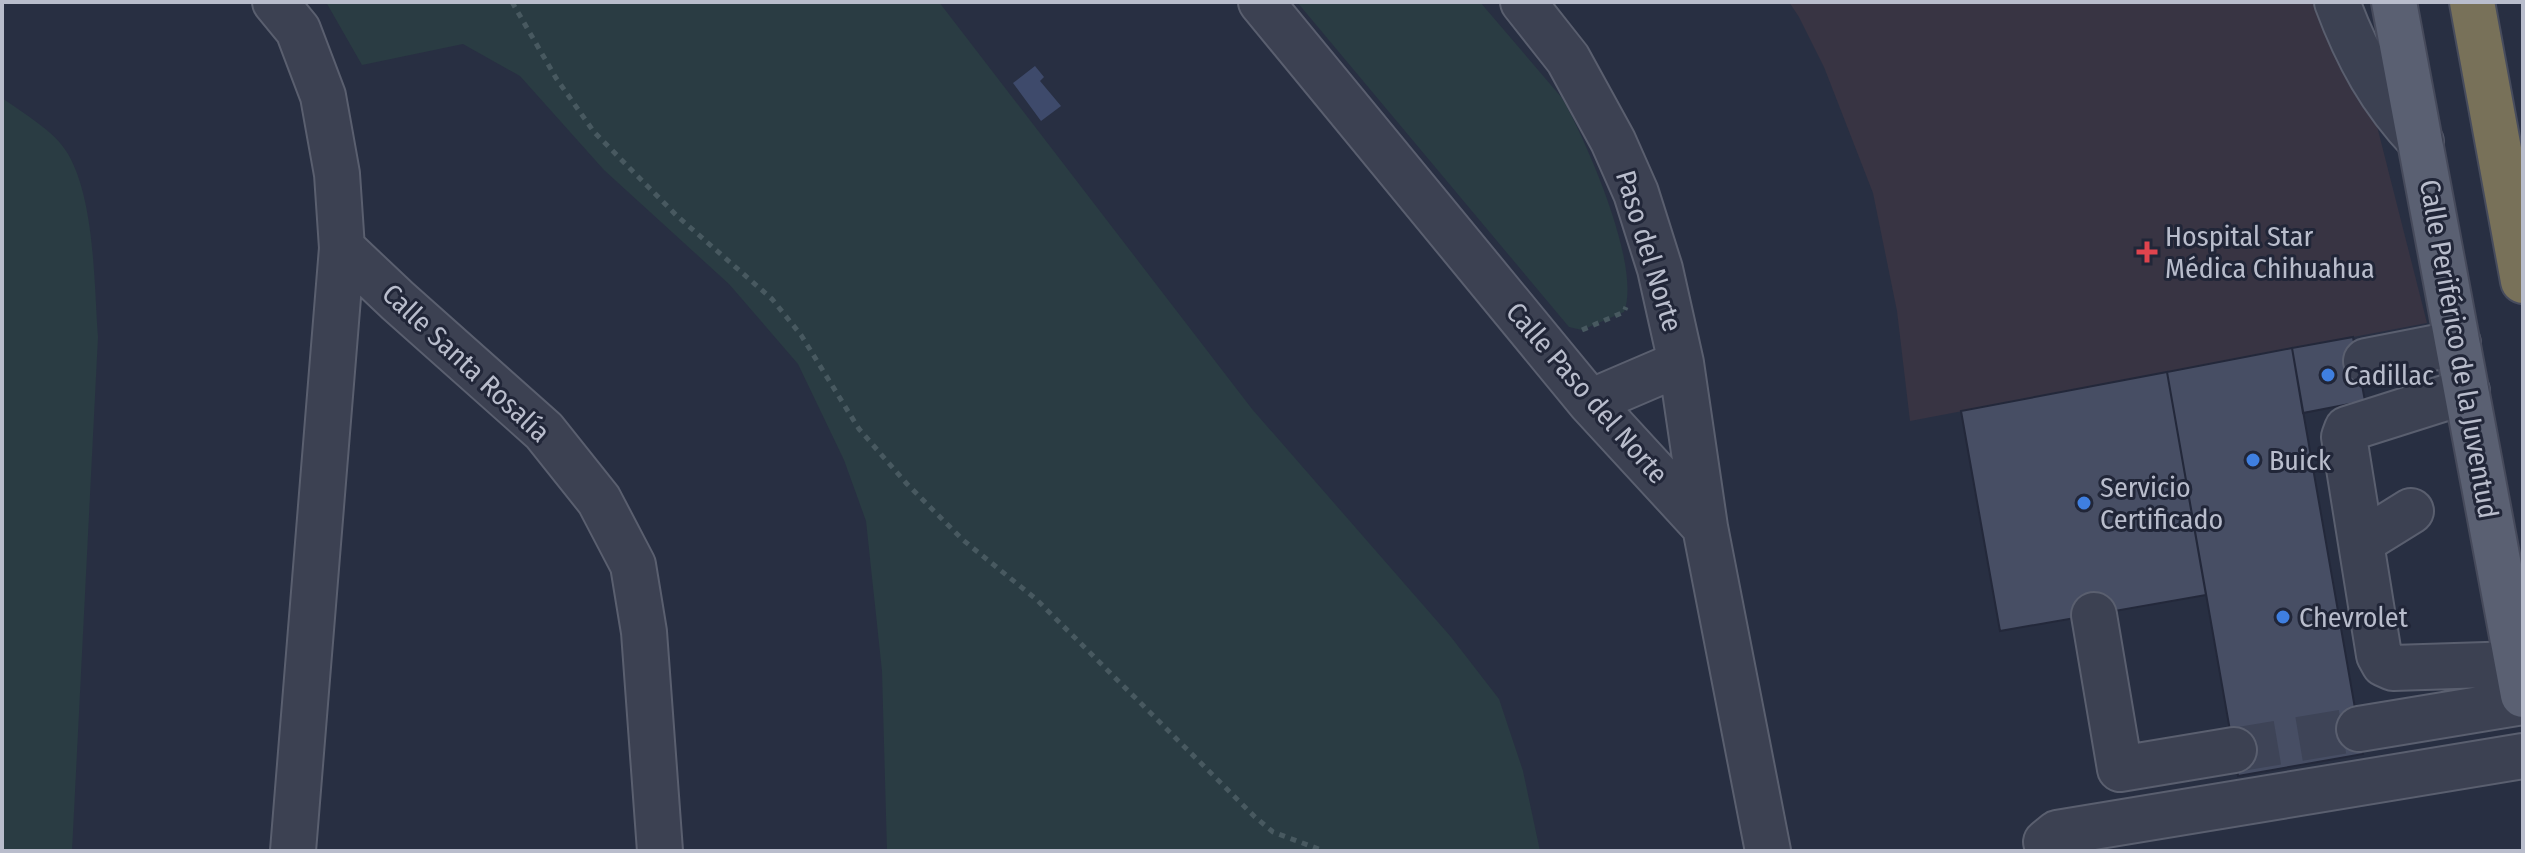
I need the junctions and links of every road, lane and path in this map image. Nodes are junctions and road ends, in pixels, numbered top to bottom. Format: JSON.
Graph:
{"nodes":[{"id":1,"x":275,"y":2,"type":"edge"},
{"id":2,"x":512,"y":2,"type":"edge"},
{"id":3,"x":1261,"y":2,"type":"edge"},
{"id":4,"x":1523,"y":2,"type":"edge"},
{"id":5,"x":2337,"y":2,"type":"edge"},
{"id":6,"x":2394,"y":2,"type":"edge"},
{"id":7,"x":2472,"y":2,"type":"edge"},
{"id":8,"x":2421,"y":142,"type":"junction"},
{"id":9,"x":342,"y":248,"type":"junction"},
{"id":10,"x":2523,"y":281,"type":"edge"},
{"id":11,"x":1630,"y":297,"type":"dead end"},
{"id":12,"x":1569,"y":327,"type":"dead end"},
{"id":13,"x":2458,"y":343,"type":"junction"},
{"id":14,"x":2366,"y":361,"type":"dead end"},
{"id":15,"x":1681,"y":363,"type":"junction"},
{"id":16,"x":2467,"y":391,"type":"junction"},
{"id":17,"x":1590,"y":402,"type":"junction"},
{"id":18,"x":2411,"y":511,"type":"dead end"},
{"id":19,"x":1705,"y":527,"type":"junction"},
{"id":20,"x":2361,"y":542,"type":"junction"},
{"id":21,"x":2094,"y":615,"type":"dead end"},
{"id":22,"x":2521,"y":687,"type":"edge"},
{"id":23,"x":2359,"y":729,"type":"tunnel mouth"},
{"id":24,"x":2234,"y":750,"type":"tunnel mouth"},
{"id":25,"x":2523,"y":756,"type":"edge"},
{"id":26,"x":2046,"y":842,"type":"dead end"},
{"id":27,"x":293,"y":851,"type":"edge"},
{"id":28,"x":660,"y":851,"type":"edge"},
{"id":29,"x":1324,"y":851,"type":"edge"},
{"id":30,"x":1768,"y":851,"type":"edge"}],
"edges":[{"from":1,"to":9,"type":"street"},
{"from":2,"to":29,"type":"path"},
{"from":3,"to":17,"type":"street","name":"Calle Paso del Norte"},
{"from":4,"to":15,"type":"street","name":"Paso del Norte"},
{"from":5,"to":8,"type":"street"},
{"from":6,"to":8,"type":"main road","name":"Calle Periférico de la Juventud"},
{"from":7,"to":10,"type":"highway"},
{"from":8,"to":13,"type":"main road","name":"Calle Periférico de la Juventud"},
{"from":9,"to":27,"type":"street"},
{"from":9,"to":28,"type":"street","name":"Calle Santa Rosalía"},
{"from":11,"to":12,"type":"path"},
{"from":13,"to":14,"type":"street"},
{"from":13,"to":16,"type":"main road","name":"Calle Periférico de la Juventud"},
{"from":15,"to":17,"type":"street"},
{"from":15,"to":19,"type":"street","name":"Paso del Norte"},
{"from":16,"to":20,"type":"street"},
{"from":16,"to":22,"type":"main road","name":"Calle Periférico de la Juventud"},
{"from":17,"to":19,"type":"street","name":"Calle Paso del Norte"},
{"from":18,"to":20,"type":"street"},
{"from":19,"to":30,"type":"street"},
{"from":20,"to":22,"type":"street"},
{"from":21,"to":24,"type":"street"},
{"from":22,"to":23,"type":"street"},
{"from":25,"to":26,"type":"street"}]}
